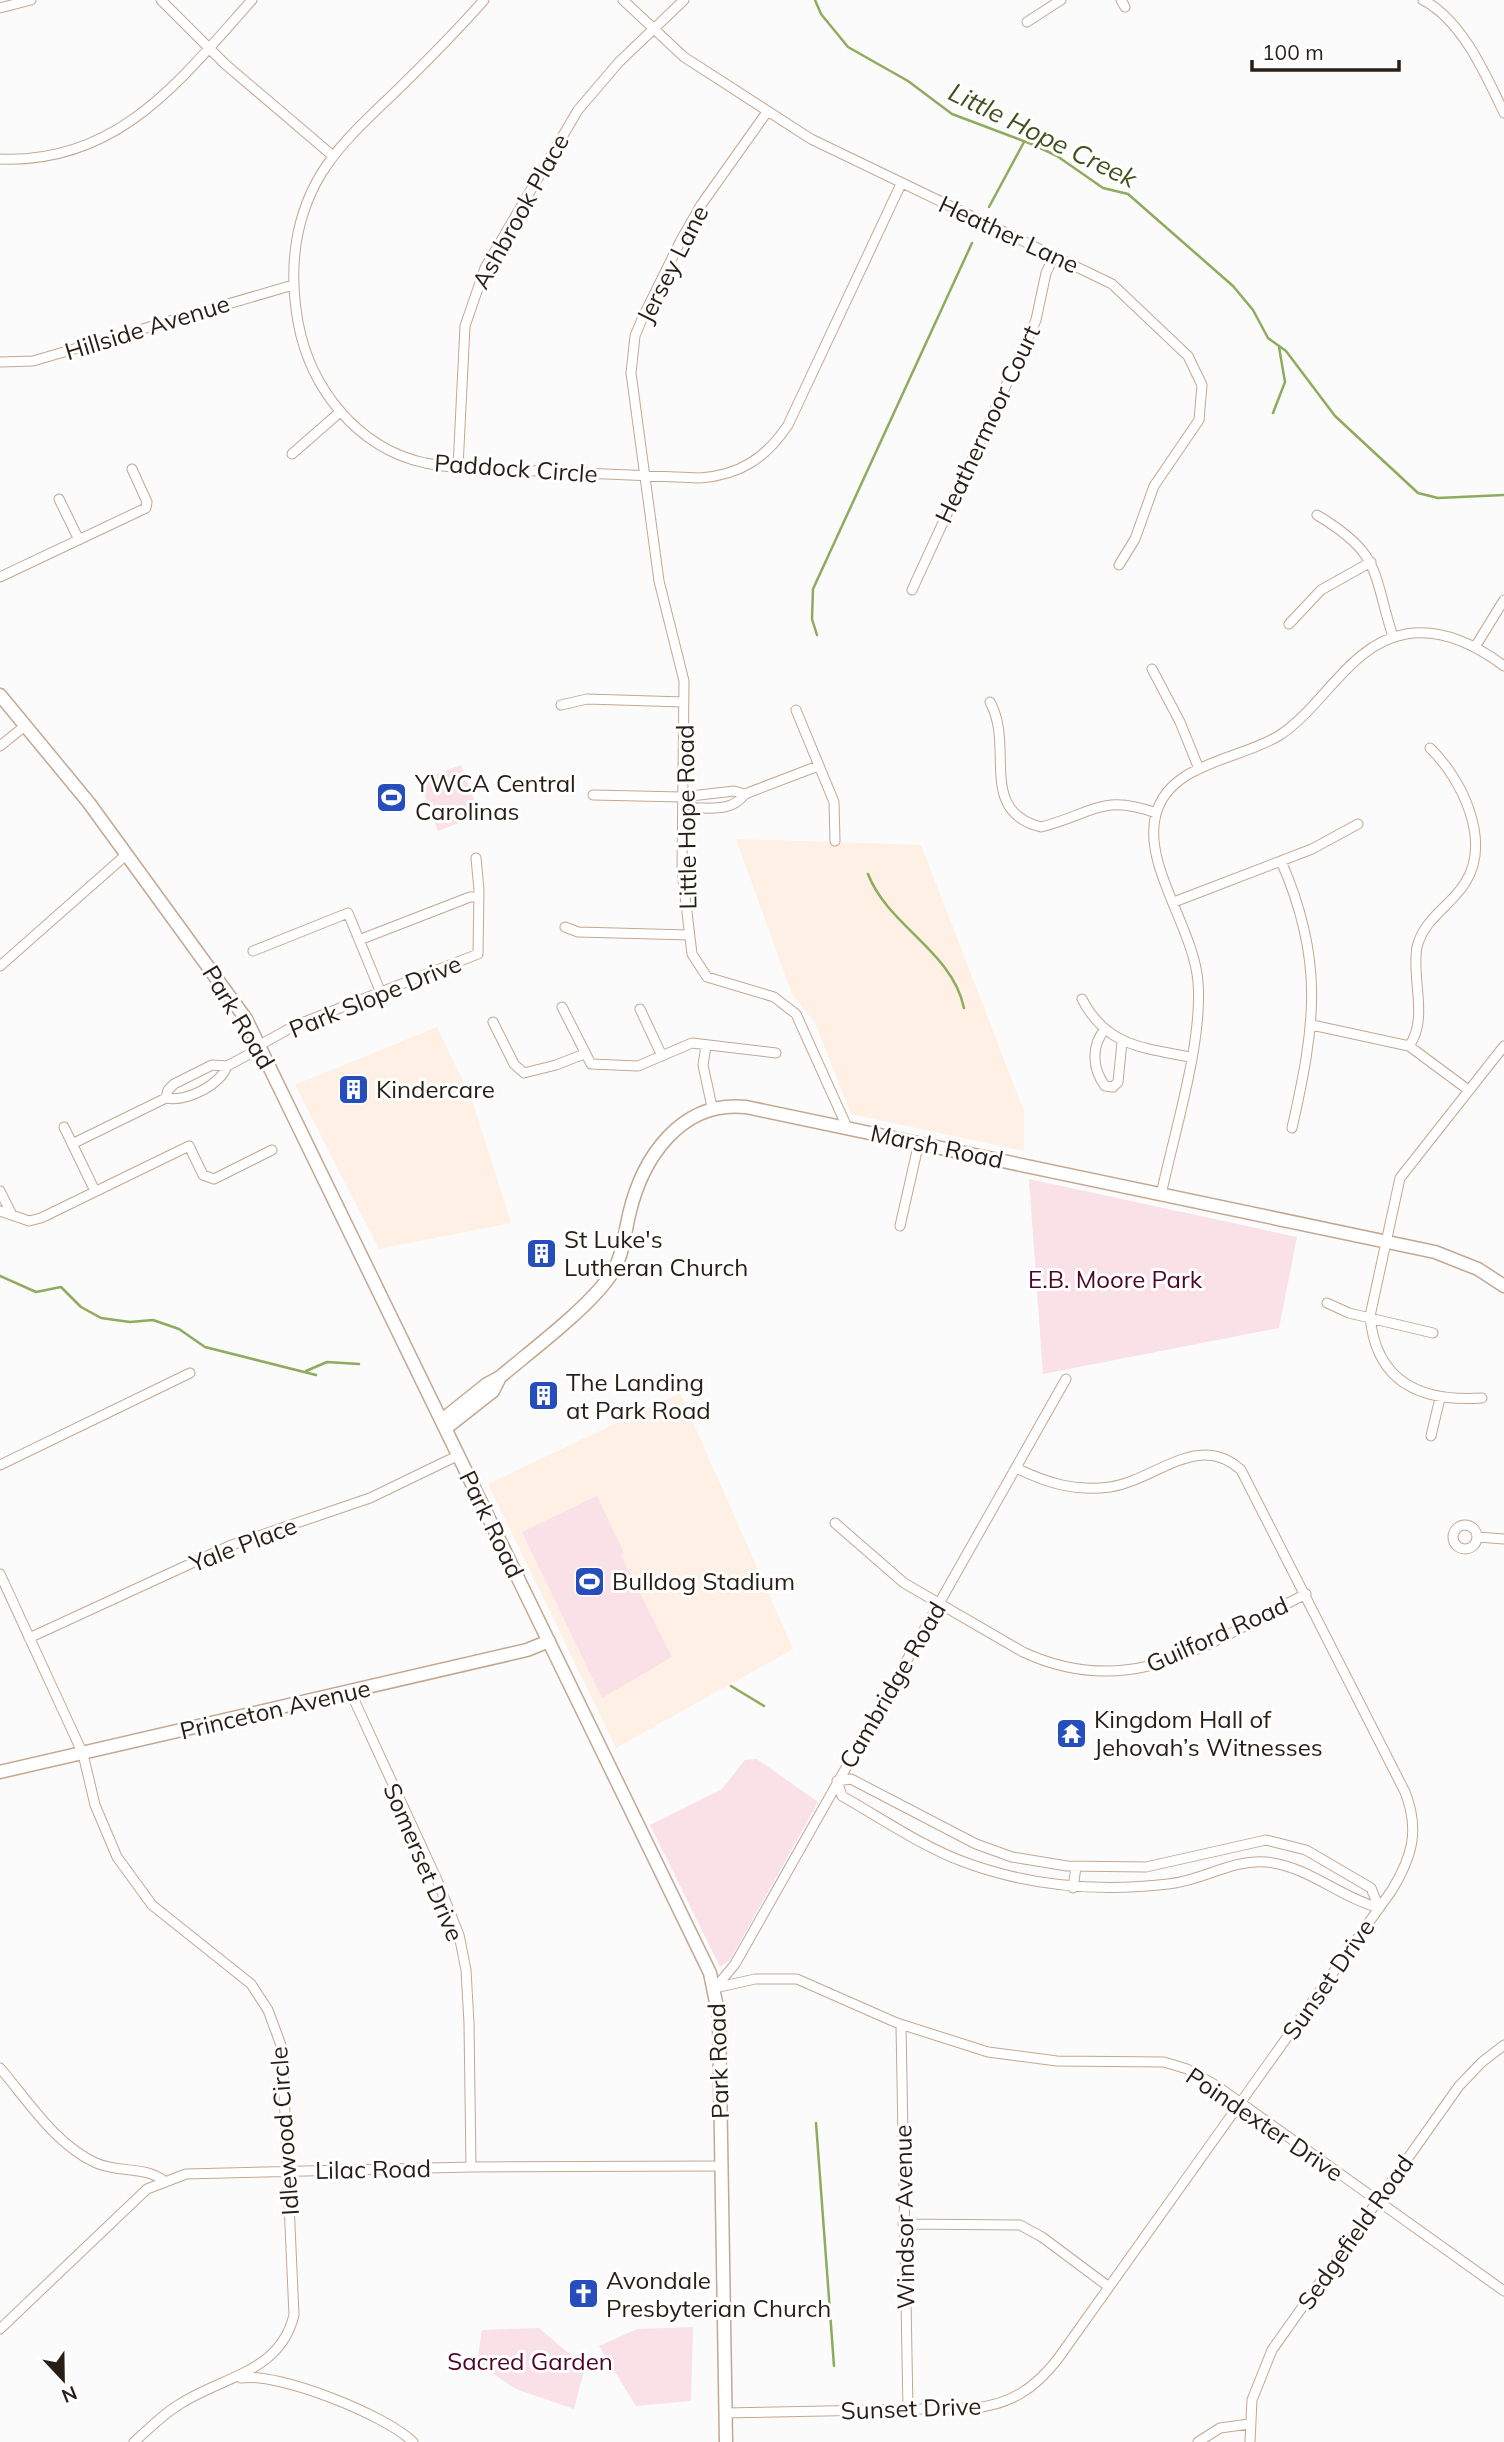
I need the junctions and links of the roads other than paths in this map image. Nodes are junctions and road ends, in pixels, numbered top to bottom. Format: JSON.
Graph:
{"nodes":[{"id":1,"x":31,"y":0,"type":"edge"},
{"id":2,"x":161,"y":0,"type":"edge"},
{"id":3,"x":252,"y":0,"type":"edge"},
{"id":4,"x":484,"y":0,"type":"edge"},
{"id":5,"x":623,"y":0,"type":"edge"},
{"id":6,"x":684,"y":0,"type":"edge"},
{"id":7,"x":1060,"y":0,"type":"edge"},
{"id":8,"x":1423,"y":0,"type":"edge"},
{"id":9,"x":0,"y":8,"type":"edge"},
{"id":10,"x":1027,"y":22,"type":"dead end"},
{"id":11,"x":653,"y":30,"type":"junction"},
{"id":12,"x":209,"y":49,"type":"junction"},
{"id":13,"x":767,"y":112,"type":"junction"},
{"id":14,"x":1504,"y":113,"type":"edge"},
{"id":15,"x":333,"y":156,"type":"junction"},
{"id":16,"x":0,"y":159,"type":"edge"},
{"id":17,"x":901,"y":184,"type":"junction"},
{"id":18,"x":1054,"y":256,"type":"junction"},
{"id":19,"x":293,"y":285,"type":"junction"},
{"id":20,"x":0,"y":362,"type":"edge"},
{"id":21,"x":340,"y":412,"type":"junction"},
{"id":22,"x":292,"y":454,"type":"dead end"},
{"id":23,"x":458,"y":467,"type":"junction"},
{"id":24,"x":132,"y":469,"type":"dead end"},
{"id":25,"x":645,"y":476,"type":"junction"},
{"id":26,"x":60,"y":499,"type":"dead end"},
{"id":27,"x":1317,"y":515,"type":"dead end"},
{"id":28,"x":79,"y":540,"type":"junction"},
{"id":29,"x":1371,"y":562,"type":"junction"},
{"id":30,"x":1119,"y":565,"type":"dead end"},
{"id":31,"x":0,"y":577,"type":"edge"},
{"id":32,"x":912,"y":590,"type":"dead end"},
{"id":33,"x":1504,"y":600,"type":"edge"},
{"id":34,"x":1289,"y":624,"type":"dead end"},
{"id":35,"x":1393,"y":637,"type":"junction"},
{"id":36,"x":1475,"y":648,"type":"junction"},
{"id":37,"x":1504,"y":666,"type":"edge"},
{"id":38,"x":1152,"y":669,"type":"dead end"},
{"id":39,"x":0,"y":695,"type":"edge"},
{"id":40,"x":684,"y":702,"type":"junction"},
{"id":41,"x":990,"y":702,"type":"dead end"},
{"id":42,"x":561,"y":705,"type":"dead end"},
{"id":43,"x":796,"y":710,"type":"dead end"},
{"id":44,"x":26,"y":726,"type":"junction"},
{"id":45,"x":0,"y":746,"type":"edge"},
{"id":46,"x":1430,"y":748,"type":"dead end"},
{"id":47,"x":818,"y":766,"type":"junction"},
{"id":48,"x":1199,"y":769,"type":"junction"},
{"id":49,"x":745,"y":794,"type":"junction"},
{"id":50,"x":593,"y":795,"type":"dead end"},
{"id":51,"x":682,"y":797,"type":"junction"},
{"id":52,"x":1156,"y":813,"type":"junction"},
{"id":53,"x":1358,"y":824,"type":"dead end"},
{"id":54,"x":835,"y":841,"type":"dead end"},
{"id":55,"x":127,"y":854,"type":"junction"},
{"id":56,"x":476,"y":858,"type":"dead end"},
{"id":57,"x":1281,"y":861,"type":"junction"},
{"id":58,"x":479,"y":897,"type":"junction"},
{"id":59,"x":1174,"y":902,"type":"junction"},
{"id":60,"x":565,"y":927,"type":"dead end"},
{"id":61,"x":689,"y":935,"type":"junction"},
{"id":62,"x":359,"y":940,"type":"junction"},
{"id":63,"x":253,"y":951,"type":"dead end"},
{"id":64,"x":0,"y":966,"type":"edge"},
{"id":65,"x":381,"y":993,"type":"junction"},
{"id":66,"x":1082,"y":999,"type":"dead end"},
{"id":67,"x":562,"y":1007,"type":"dead end"},
{"id":68,"x":640,"y":1009,"type":"dead end"},
{"id":69,"x":493,"y":1022,"type":"dead end"},
{"id":70,"x":1312,"y":1025,"type":"junction"},
{"id":71,"x":1105,"y":1029,"type":"junction"},
{"id":72,"x":1122,"y":1042,"type":"junction"},
{"id":73,"x":260,"y":1046,"type":"junction"},
{"id":74,"x":706,"y":1046,"type":"junction"},
{"id":75,"x":1409,"y":1046,"type":"junction"},
{"id":76,"x":1504,"y":1046,"type":"edge"},
{"id":77,"x":584,"y":1054,"type":"junction"},
{"id":78,"x":776,"y":1054,"type":"dead end"},
{"id":79,"x":662,"y":1056,"type":"junction"},
{"id":80,"x":1190,"y":1057,"type":"junction"},
{"id":81,"x":227,"y":1066,"type":"junction"},
{"id":82,"x":1467,"y":1089,"type":"junction"},
{"id":83,"x":166,"y":1098,"type":"junction"},
{"id":84,"x":712,"y":1107,"type":"junction"},
{"id":85,"x":64,"y":1127,"type":"dead end"},
{"id":86,"x":847,"y":1127,"type":"junction"},
{"id":87,"x":1292,"y":1128,"type":"dead end"},
{"id":88,"x":919,"y":1142,"type":"junction"},
{"id":89,"x":72,"y":1144,"type":"junction"},
{"id":90,"x":272,"y":1150,"type":"dead end"},
{"id":91,"x":0,"y":1191,"type":"edge"},
{"id":92,"x":95,"y":1191,"type":"junction"},
{"id":93,"x":1161,"y":1195,"type":"junction"},
{"id":94,"x":0,"y":1211,"type":"edge"},
{"id":95,"x":12,"y":1215,"type":"junction"},
{"id":96,"x":900,"y":1226,"type":"dead end"},
{"id":97,"x":1385,"y":1241,"type":"junction"},
{"id":98,"x":1504,"y":1286,"type":"edge"},
{"id":99,"x":1326,"y":1303,"type":"dead end"},
{"id":100,"x":1370,"y":1316,"type":"junction"},
{"id":101,"x":1433,"y":1333,"type":"dead end"},
{"id":102,"x":190,"y":1373,"type":"dead end"},
{"id":103,"x":1066,"y":1379,"type":"dead end"},
{"id":104,"x":1440,"y":1398,"type":"junction"},
{"id":105,"x":1482,"y":1398,"type":"dead end"},
{"id":106,"x":444,"y":1424,"type":"junction"},
{"id":107,"x":1431,"y":1436,"type":"dead end"},
{"id":108,"x":459,"y":1455,"type":"junction"},
{"id":109,"x":0,"y":1465,"type":"edge"},
{"id":110,"x":1016,"y":1468,"type":"junction"},
{"id":111,"x":835,"y":1523,"type":"dead end"},
{"id":112,"x":1477,"y":1537,"type":"dead end"},
{"id":113,"x":1504,"y":1539,"type":"edge"},
{"id":114,"x":0,"y":1574,"type":"edge"},
{"id":115,"x":1306,"y":1594,"type":"junction"},
{"id":116,"x":940,"y":1604,"type":"junction"},
{"id":117,"x":29,"y":1638,"type":"junction"},
{"id":118,"x":549,"y":1642,"type":"junction"},
{"id":119,"x":350,"y":1691,"type":"junction"},
{"id":120,"x":83,"y":1754,"type":"junction"},
{"id":121,"x":0,"y":1772,"type":"edge"},
{"id":122,"x":837,"y":1781,"type":"junction"},
{"id":123,"x":1076,"y":1867,"type":"junction"},
{"id":124,"x":1073,"y":1888,"type":"junction"},
{"id":125,"x":1379,"y":1908,"type":"junction"},
{"id":126,"x":715,"y":1988,"type":"junction"},
{"id":127,"x":901,"y":2025,"type":"junction"},
{"id":128,"x":1504,"y":2045,"type":"edge"},
{"id":129,"x":0,"y":2068,"type":"edge"},
{"id":130,"x":1240,"y":2103,"type":"junction"},
{"id":131,"x":720,"y":2166,"type":"junction"},
{"id":132,"x":471,"y":2167,"type":"junction"},
{"id":133,"x":287,"y":2170,"type":"junction"},
{"id":134,"x":164,"y":2180,"type":"junction"},
{"id":135,"x":1377,"y":2201,"type":"junction"},
{"id":136,"x":903,"y":2224,"type":"junction"},
{"id":137,"x":1109,"y":2287,"type":"junction"},
{"id":138,"x":1504,"y":2291,"type":"edge"},
{"id":139,"x":0,"y":2329,"type":"edge"},
{"id":140,"x":232,"y":2379,"type":"junction"},
{"id":141,"x":908,"y":2410,"type":"junction"},
{"id":142,"x":725,"y":2413,"type":"junction"},
{"id":143,"x":1249,"y":2424,"type":"junction"},
{"id":144,"x":134,"y":2442,"type":"edge"},
{"id":145,"x":413,"y":2442,"type":"edge"},
{"id":146,"x":726,"y":2442,"type":"edge"},
{"id":147,"x":1198,"y":2442,"type":"edge"},
{"id":148,"x":1250,"y":2442,"type":"edge"}],
"edges":[{"from":1,"to":9,"type":"street"},
{"from":2,"to":12,"type":"street"},
{"from":3,"to":12,"type":"street"},
{"from":4,"to":15,"type":"street","name":"Paddock Circle"},
{"from":5,"to":11,"type":"street","name":"Heather Lane"},
{"from":6,"to":11,"type":"street","name":"Ashbrook Place"},
{"from":7,"to":10,"type":"street"},
{"from":8,"to":14,"type":"street"},
{"from":11,"to":13,"type":"street","name":"Heather Lane"},
{"from":11,"to":23,"type":"street","name":"Ashbrook Place"},
{"from":12,"to":15,"type":"street"},
{"from":12,"to":16,"type":"street"},
{"from":13,"to":17,"type":"street","name":"Heather Lane"},
{"from":13,"to":25,"type":"street","name":"Jersey Lane"},
{"from":15,"to":19,"type":"street","name":"Paddock Circle"},
{"from":17,"to":18,"type":"street","name":"Heather Lane"},
{"from":17,"to":25,"type":"street","name":"Paddock Circle"},
{"from":18,"to":30,"type":"street","name":"Heather Lane"},
{"from":18,"to":32,"type":"street","name":"Heathermoor Court"},
{"from":19,"to":20,"type":"street","name":"Hillside Avenue"},
{"from":19,"to":21,"type":"street","name":"Paddock Circle"},
{"from":21,"to":22,"type":"street"},
{"from":21,"to":23,"type":"street","name":"Paddock Circle"},
{"from":23,"to":25,"type":"street","name":"Paddock Circle"},
{"from":24,"to":28,"type":"street"},
{"from":25,"to":40,"type":"street","name":"Little Hope Road"},
{"from":26,"to":28,"type":"street"},
{"from":27,"to":29,"type":"street"},
{"from":28,"to":31,"type":"street"},
{"from":29,"to":34,"type":"street"},
{"from":29,"to":35,"type":"street"},
{"from":33,"to":36,"type":"street"},
{"from":35,"to":36,"type":"street"},
{"from":35,"to":48,"type":"street"},
{"from":36,"to":37,"type":"street"},
{"from":38,"to":48,"type":"street"},
{"from":39,"to":44,"type":"main road","name":"Park Road"},
{"from":40,"to":42,"type":"street"},
{"from":40,"to":51,"type":"street","name":"Little Hope Road"},
{"from":41,"to":52,"type":"street"},
{"from":43,"to":47,"type":"street"},
{"from":44,"to":45,"type":"street"},
{"from":44,"to":55,"type":"main road","name":"Park Road"},
{"from":46,"to":75,"type":"street"},
{"from":47,"to":49,"type":"street"},
{"from":47,"to":54,"type":"street"},
{"from":48,"to":52,"type":"street"},
{"from":49,"to":51,"type":"street"},
{"from":49,"to":51,"type":"street"},
{"from":50,"to":51,"type":"street"},
{"from":51,"to":61,"type":"street","name":"Little Hope Road"},
{"from":52,"to":59,"type":"street"},
{"from":53,"to":57,"type":"street"},
{"from":55,"to":64,"type":"street"},
{"from":55,"to":73,"type":"main road","name":"Park Road"},
{"from":56,"to":58,"type":"street","name":"Park Slope Drive"},
{"from":57,"to":59,"type":"street"},
{"from":57,"to":70,"type":"street"},
{"from":58,"to":62,"type":"street"},
{"from":58,"to":65,"type":"street","name":"Park Slope Drive"},
{"from":59,"to":80,"type":"street"},
{"from":60,"to":61,"type":"street"},
{"from":61,"to":86,"type":"street","name":"Little Hope Road"},
{"from":62,"to":63,"type":"street"},
{"from":62,"to":65,"type":"street"},
{"from":65,"to":73,"type":"street","name":"Park Slope Drive"},
{"from":66,"to":71,"type":"street"},
{"from":67,"to":77,"type":"street"},
{"from":68,"to":79,"type":"street"},
{"from":69,"to":77,"type":"street"},
{"from":70,"to":75,"type":"street"},
{"from":70,"to":87,"type":"street"},
{"from":71,"to":72,"type":"street"},
{"from":71,"to":72,"type":"street"},
{"from":72,"to":80,"type":"street"},
{"from":73,"to":81,"type":"street","name":"Park Slope Drive"},
{"from":73,"to":106,"type":"main road","name":"Park Road"},
{"from":74,"to":78,"type":"street"},
{"from":74,"to":79,"type":"street"},
{"from":74,"to":84,"type":"street"},
{"from":75,"to":82,"type":"street"},
{"from":76,"to":82,"type":"street"},
{"from":77,"to":79,"type":"street"},
{"from":80,"to":93,"type":"street"},
{"from":81,"to":83,"type":"street"},
{"from":81,"to":83,"type":"street"},
{"from":82,"to":97,"type":"street"},
{"from":83,"to":89,"type":"street"},
{"from":84,"to":86,"type":"main road","name":"Marsh Road"},
{"from":84,"to":106,"type":"main road","name":"Marsh Road"},
{"from":85,"to":89,"type":"street"},
{"from":86,"to":88,"type":"main road","name":"Marsh Road"},
{"from":88,"to":93,"type":"main road","name":"Marsh Road"},
{"from":88,"to":96,"type":"street"},
{"from":89,"to":92,"type":"street"},
{"from":90,"to":92,"type":"street"},
{"from":91,"to":95,"type":"street"},
{"from":92,"to":95,"type":"street"},
{"from":93,"to":97,"type":"main road","name":"Marsh Road"},
{"from":94,"to":95,"type":"street"},
{"from":97,"to":98,"type":"main road","name":"Marsh Road"},
{"from":97,"to":100,"type":"street"},
{"from":99,"to":100,"type":"street"},
{"from":100,"to":101,"type":"street"},
{"from":100,"to":104,"type":"street"},
{"from":102,"to":109,"type":"street"},
{"from":103,"to":110,"type":"street","name":"Cambridge Road"},
{"from":104,"to":105,"type":"street"},
{"from":104,"to":107,"type":"street"},
{"from":106,"to":108,"type":"main road","name":"Park Road"},
{"from":108,"to":117,"type":"street","name":"Yale Place"},
{"from":108,"to":118,"type":"main road","name":"Park Road"},
{"from":110,"to":115,"type":"street","name":"Sunset Drive"},
{"from":110,"to":116,"type":"street","name":"Cambridge Road"},
{"from":111,"to":116,"type":"street","name":"Guilford Road"},
{"from":112,"to":113,"type":"street"},
{"from":114,"to":117,"type":"street","name":"Idlewood Circle"},
{"from":115,"to":116,"type":"street","name":"Guilford Road"},
{"from":115,"to":125,"type":"street","name":"Sunset Drive"},
{"from":116,"to":122,"type":"street","name":"Cambridge Road"},
{"from":117,"to":120,"type":"street","name":"Idlewood Circle"},
{"from":118,"to":119,"type":"main road","name":"Princeton Avenue"},
{"from":118,"to":126,"type":"main road","name":"Park Road"},
{"from":119,"to":120,"type":"main road","name":"Princeton Avenue"},
{"from":119,"to":132,"type":"street","name":"Somerset Drive"},
{"from":120,"to":121,"type":"main road","name":"Princeton Avenue"},
{"from":120,"to":133,"type":"street","name":"Idlewood Circle"},
{"from":122,"to":123,"type":"street"},
{"from":122,"to":124,"type":"street"},
{"from":122,"to":126,"type":"street","name":"Cambridge Road"},
{"from":123,"to":124,"type":"street"},
{"from":123,"to":125,"type":"street"},
{"from":124,"to":125,"type":"street"},
{"from":125,"to":130,"type":"street","name":"Sunset Drive"},
{"from":126,"to":127,"type":"street","name":"Poindexter Drive"},
{"from":126,"to":131,"type":"main road","name":"Park Road"},
{"from":127,"to":130,"type":"street","name":"Poindexter Drive"},
{"from":127,"to":136,"type":"street","name":"Windsor Avenue"},
{"from":128,"to":135,"type":"street","name":"Sedgefield Road"},
{"from":129,"to":134,"type":"street"},
{"from":130,"to":135,"type":"street","name":"Poindexter Drive"},
{"from":130,"to":137,"type":"street","name":"Sunset Drive"},
{"from":131,"to":132,"type":"street","name":"Lilac Road"},
{"from":131,"to":142,"type":"main road","name":"Park Road"},
{"from":132,"to":133,"type":"street","name":"Lilac Road"},
{"from":133,"to":134,"type":"street","name":"Lilac Road"},
{"from":133,"to":140,"type":"street","name":"Idlewood Circle"},
{"from":134,"to":139,"type":"street","name":"Lilac Road"},
{"from":135,"to":138,"type":"street","name":"Poindexter Drive"},
{"from":135,"to":143,"type":"street","name":"Sedgefield Road"},
{"from":136,"to":137,"type":"street"},
{"from":136,"to":141,"type":"street","name":"Windsor Avenue"},
{"from":137,"to":141,"type":"street","name":"Sunset Drive"},
{"from":140,"to":144,"type":"street","name":"Idlewood Circle"},
{"from":140,"to":145,"type":"street"},
{"from":141,"to":142,"type":"street","name":"Sunset Drive"},
{"from":142,"to":146,"type":"main road","name":"Park Road"},
{"from":143,"to":147,"type":"street"},
{"from":143,"to":148,"type":"street","name":"Sedgefield Road"}]}
